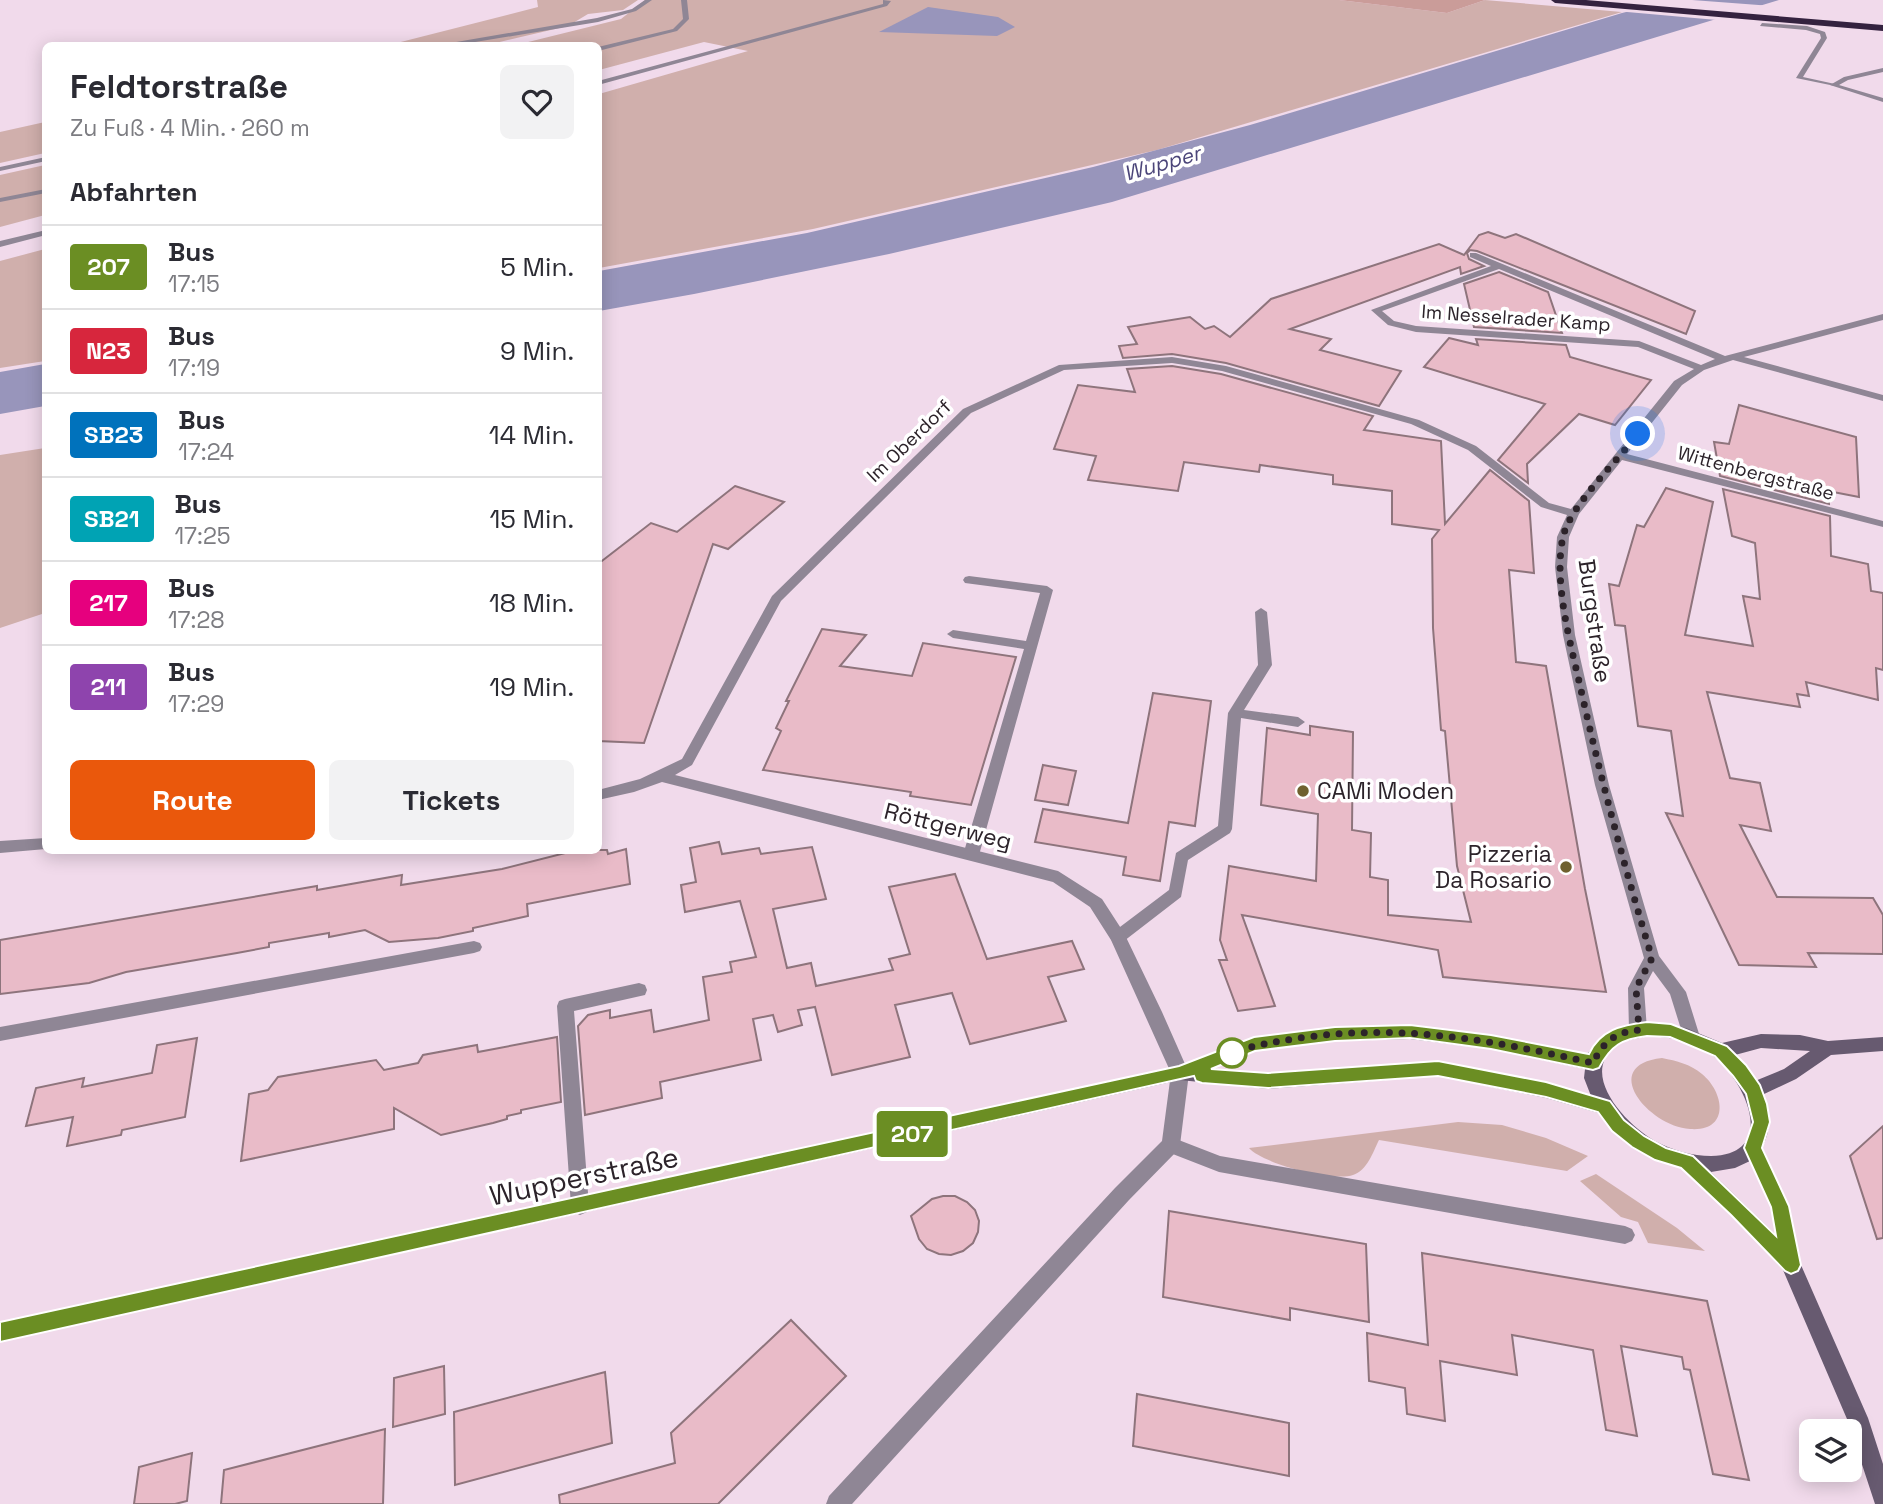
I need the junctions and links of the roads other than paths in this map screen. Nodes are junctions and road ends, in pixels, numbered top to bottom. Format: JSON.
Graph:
{"nodes":[{"id":1,"x":649,"y":0,"type":"edge"},
{"id":2,"x":684,"y":0,"type":"edge"},
{"id":3,"x":886,"y":0,"type":"edge"},
{"id":4,"x":1555,"y":0,"type":"edge"},
{"id":5,"x":1639,"y":0,"type":"edge"},
{"id":6,"x":615,"y":7,"type":"dead end"},
{"id":7,"x":598,"y":20,"type":"junction"},
{"id":8,"x":1883,"y":20,"type":"edge"},
{"id":9,"x":1762,"y":25,"type":"dead end"},
{"id":10,"x":1883,"y":28,"type":"edge"},
{"id":11,"x":461,"y":42,"type":"edge"},
{"id":12,"x":518,"y":42,"type":"dead end"},
{"id":13,"x":602,"y":48,"type":"edge"},
{"id":14,"x":1883,"y":70,"type":"edge"},
{"id":15,"x":602,"y":82,"type":"edge"},
{"id":16,"x":1833,"y":85,"type":"junction"},
{"id":17,"x":1883,"y":100,"type":"edge"},
{"id":18,"x":42,"y":160,"type":"edge"},
{"id":19,"x":0,"y":169,"type":"edge"},
{"id":20,"x":42,"y":192,"type":"edge"},
{"id":21,"x":0,"y":200,"type":"edge"},
{"id":22,"x":42,"y":233,"type":"edge"},
{"id":23,"x":0,"y":244,"type":"edge"},
{"id":24,"x":1473,"y":255,"type":"dead end"},
{"id":25,"x":1498,"y":266,"type":"junction"},
{"id":26,"x":1883,"y":317,"type":"edge"},
{"id":27,"x":1729,"y":358,"type":"junction"},
{"id":28,"x":1701,"y":368,"type":"junction"},
{"id":29,"x":1882,"y":398,"type":"edge"},
{"id":30,"x":1621,"y":456,"type":"junction"},
{"id":31,"x":1573,"y":513,"type":"junction"},
{"id":32,"x":1883,"y":524,"type":"edge"},
{"id":33,"x":969,"y":580,"type":"dead end"},
{"id":34,"x":1261,"y":612,"type":"dead end"},
{"id":35,"x":953,"y":634,"type":"dead end"},
{"id":36,"x":1031,"y":646,"type":"junction"},
{"id":37,"x":1236,"y":713,"type":"junction"},
{"id":38,"x":1298,"y":722,"type":"dead end"},
{"id":39,"x":662,"y":777,"type":"junction"},
{"id":40,"x":602,"y":794,"type":"edge"},
{"id":41,"x":42,"y":844,"type":"edge"},
{"id":42,"x":0,"y":847,"type":"edge"},
{"id":43,"x":971,"y":855,"type":"junction"},
{"id":44,"x":1118,"y":937,"type":"junction"},
{"id":45,"x":474,"y":947,"type":"dead end"},
{"id":46,"x":1652,"y":958,"type":"junction"},
{"id":47,"x":639,"y":990,"type":"dead end"},
{"id":48,"x":1639,"y":1030,"type":"junction"},
{"id":49,"x":0,"y":1034,"type":"edge"},
{"id":50,"x":1691,"y":1037,"type":"junction"},
{"id":51,"x":1883,"y":1044,"type":"edge"},
{"id":52,"x":1828,"y":1048,"type":"junction"},
{"id":53,"x":1721,"y":1051,"type":"junction"},
{"id":54,"x":1593,"y":1063,"type":"junction"},
{"id":55,"x":1180,"y":1073,"type":"junction"},
{"id":56,"x":1754,"y":1090,"type":"junction"},
{"id":57,"x":1603,"y":1107,"type":"junction"},
{"id":58,"x":1171,"y":1145,"type":"junction"},
{"id":59,"x":1753,"y":1148,"type":"junction"},
{"id":60,"x":1687,"y":1162,"type":"junction"},
{"id":61,"x":580,"y":1206,"type":"junction"},
{"id":62,"x":1625,"y":1235,"type":"dead end"},
{"id":63,"x":1791,"y":1265,"type":"junction"},
{"id":64,"x":0,"y":1332,"type":"edge"},
{"id":65,"x":1883,"y":1497,"type":"edge"},
{"id":66,"x":837,"y":1504,"type":"edge"}],
"edges":[{"from":1,"to":7,"type":"street"},
{"from":2,"to":13,"type":"street"},
{"from":3,"to":15,"type":"street"},
{"from":4,"to":10,"type":"highway"},
{"from":5,"to":8,"type":"highway"},
{"from":6,"to":7,"type":"street"},
{"from":7,"to":11,"type":"street"},
{"from":7,"to":12,"type":"street"},
{"from":9,"to":16,"type":"street"},
{"from":14,"to":16,"type":"street"},
{"from":16,"to":17,"type":"street"},
{"from":18,"to":19,"type":"street"},
{"from":20,"to":21,"type":"street"},
{"from":22,"to":23,"type":"street"},
{"from":24,"to":25,"type":"street","name":"Im Nesselrader Kamp"},
{"from":25,"to":27,"type":"street","name":"Im Nesselrader Kamp"},
{"from":25,"to":28,"type":"street","name":"Im Nesselrader Kamp"},
{"from":26,"to":27,"type":"street","name":"Burgstraße"},
{"from":27,"to":28,"type":"street","name":"Burgstraße"},
{"from":27,"to":29,"type":"street"},
{"from":28,"to":30,"type":"street","name":"Burgstraße"},
{"from":30,"to":31,"type":"street","name":"Burgstraße"},
{"from":30,"to":32,"type":"street","name":"Wittenbergstraße"},
{"from":31,"to":39,"type":"street","name":"Im Oberdorf"},
{"from":31,"to":46,"type":"street","name":"Burgstraße"},
{"from":33,"to":36,"type":"street"},
{"from":34,"to":37,"type":"street"},
{"from":35,"to":36,"type":"street"},
{"from":36,"to":43,"type":"street"},
{"from":37,"to":38,"type":"street"},
{"from":37,"to":44,"type":"street"},
{"from":39,"to":40,"type":"street"},
{"from":39,"to":43,"type":"street","name":"Röttgerweg"},
{"from":41,"to":42,"type":"street"},
{"from":43,"to":44,"type":"street","name":"Röttgerweg"},
{"from":44,"to":55,"type":"street","name":"Röttgerweg"},
{"from":45,"to":49,"type":"street"},
{"from":46,"to":48,"type":"street"},
{"from":46,"to":50,"type":"street","name":"Burgstraße"},
{"from":47,"to":61,"type":"street"},
{"from":48,"to":50,"type":"main road"},
{"from":48,"to":54,"type":"main road"},
{"from":50,"to":53,"type":"main road"},
{"from":51,"to":52,"type":"main road"},
{"from":52,"to":53,"type":"main road"},
{"from":52,"to":56,"type":"main road"},
{"from":53,"to":56,"type":"main road"},
{"from":54,"to":55,"type":"main road","name":"Wupperstraße"},
{"from":54,"to":57,"type":"main road"},
{"from":55,"to":57,"type":"main road","name":"Wupperstraße"},
{"from":55,"to":58,"type":"street"},
{"from":55,"to":61,"type":"main road","name":"Wupperstraße"},
{"from":56,"to":59,"type":"main road"},
{"from":57,"to":60,"type":"main road"},
{"from":58,"to":62,"type":"street"},
{"from":58,"to":66,"type":"street"},
{"from":59,"to":60,"type":"main road"},
{"from":59,"to":63,"type":"main road"},
{"from":60,"to":63,"type":"main road"},
{"from":61,"to":64,"type":"main road","name":"Wupperstraße"},
{"from":63,"to":65,"type":"main road"}]}
